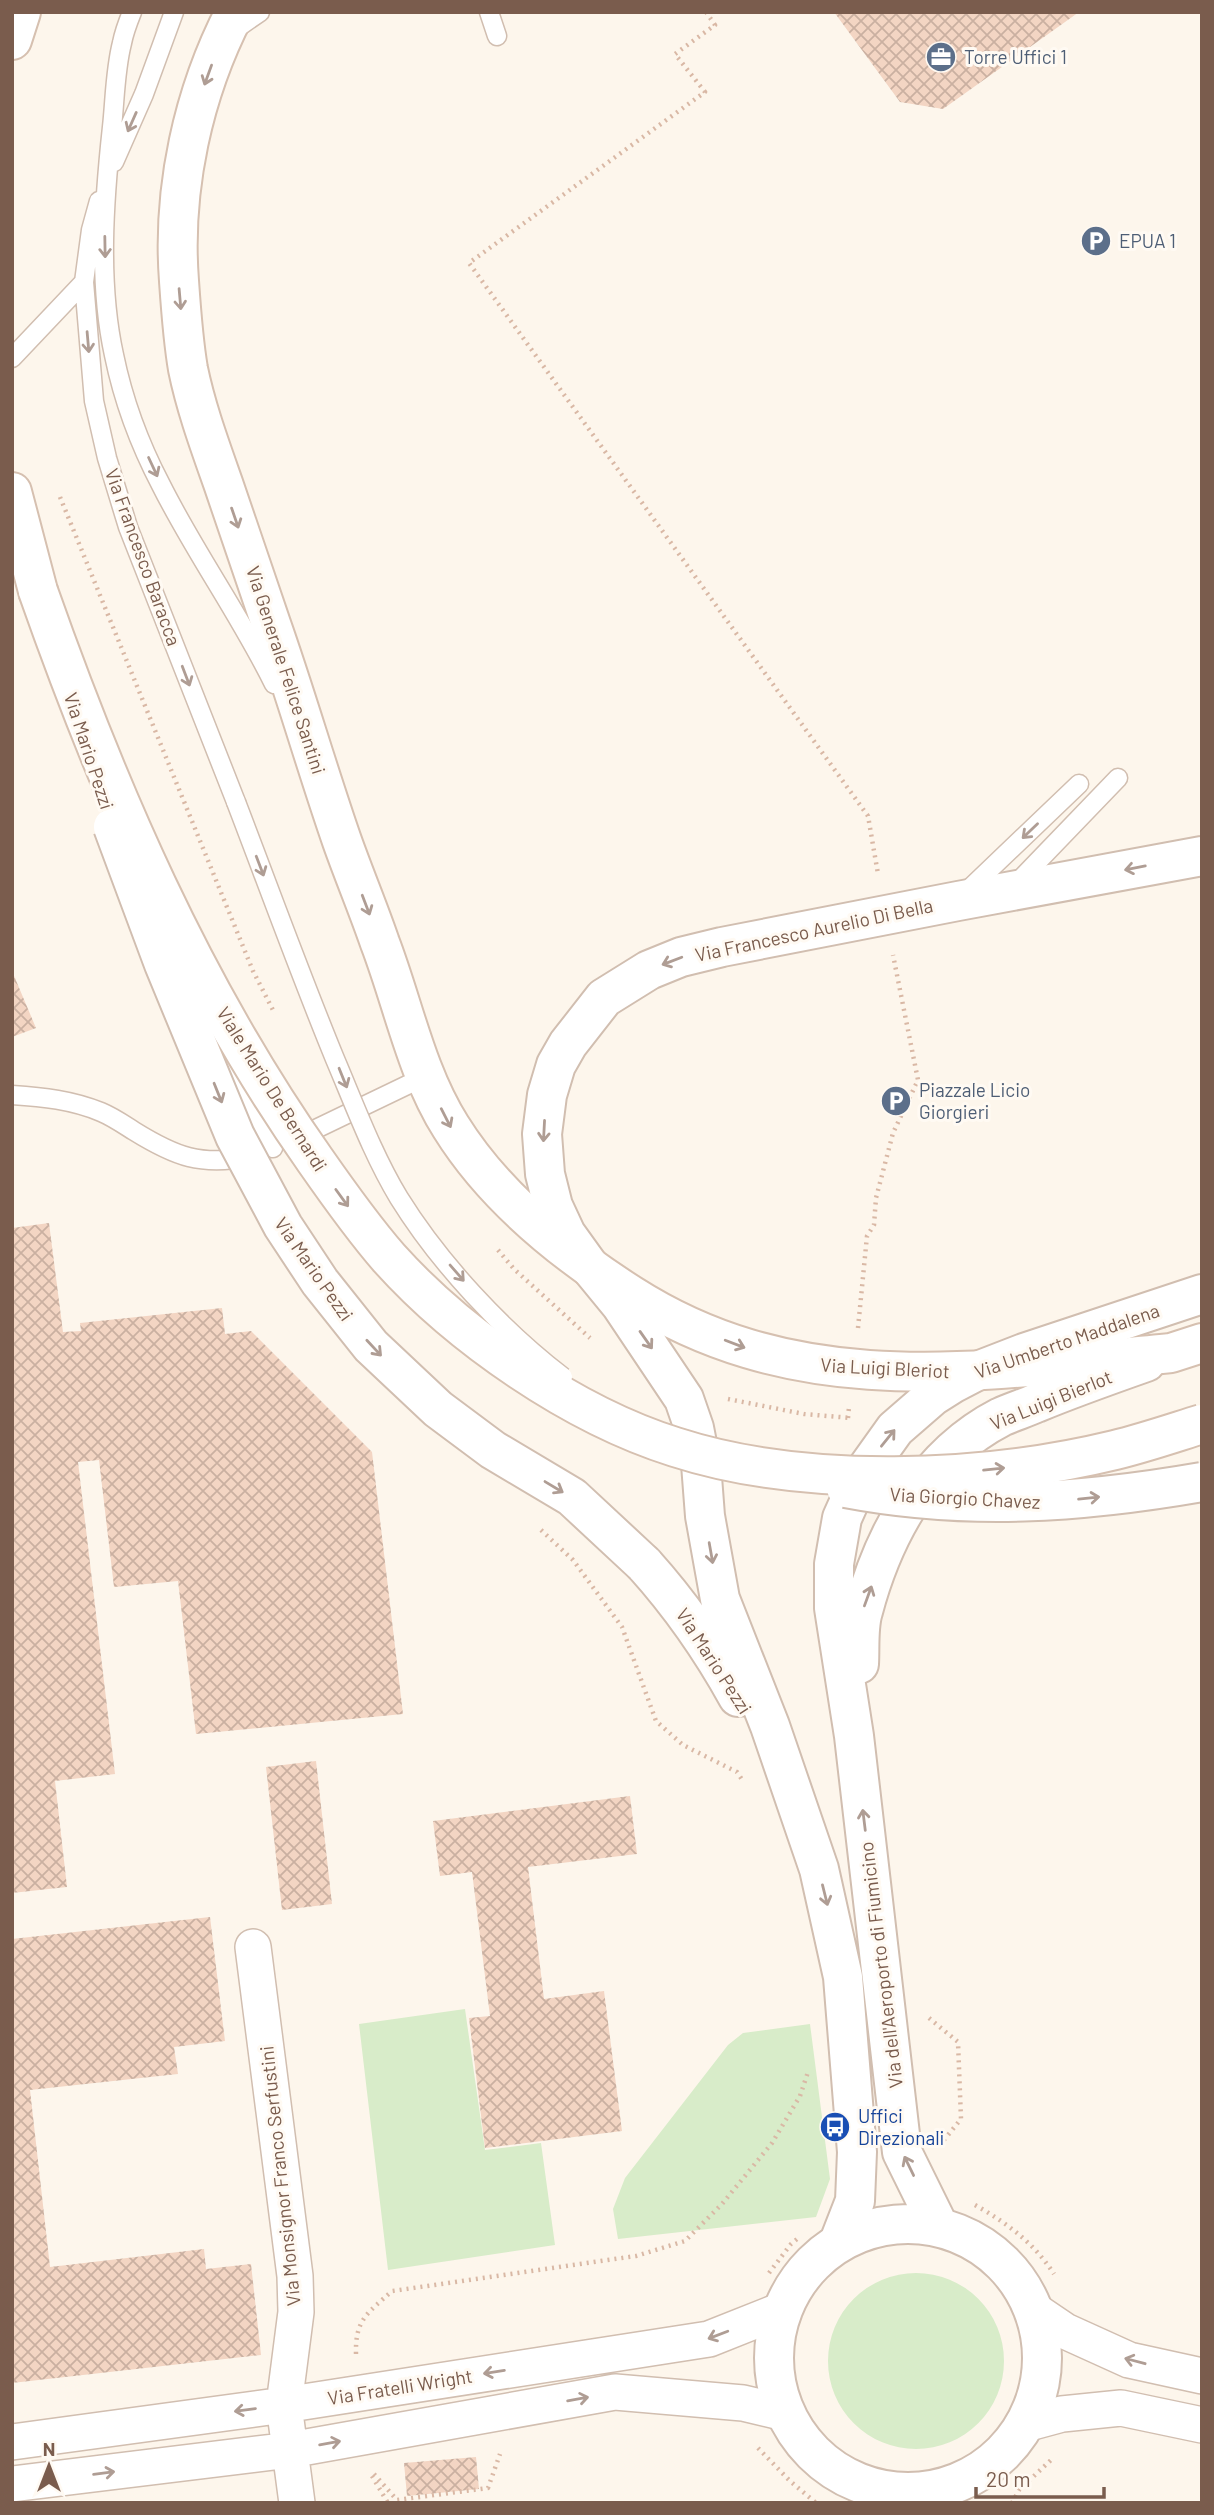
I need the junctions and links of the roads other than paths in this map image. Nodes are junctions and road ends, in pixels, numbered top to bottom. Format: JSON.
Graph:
{"nodes":[{"id":1,"x":21,"y":12,"type":"edge"},
{"id":2,"x":132,"y":12,"type":"edge"},
{"id":3,"x":174,"y":12,"type":"edge"},
{"id":4,"x":260,"y":12,"type":"edge"},
{"id":5,"x":489,"y":12,"type":"edge"},
{"id":6,"x":228,"y":25,"type":"edge"},
{"id":7,"x":497,"y":36,"type":"dead end"},
{"id":8,"x":12,"y":40,"type":"edge"},
{"id":9,"x":107,"y":179,"type":"junction"},
{"id":10,"x":84,"y":282,"type":"junction"},
{"id":11,"x":12,"y":358,"type":"edge"},
{"id":12,"x":12,"y":492,"type":"edge"},
{"id":13,"x":12,"y":553,"type":"edge"},
{"id":14,"x":38,"y":591,"type":"junction"},
{"id":15,"x":1118,"y":778,"type":"dead end"},
{"id":16,"x":1079,"y":784,"type":"dead end"},
{"id":17,"x":342,"y":841,"type":"junction"},
{"id":18,"x":1202,"y":856,"type":"edge"},
{"id":19,"x":1009,"y":891,"type":"junction"},
{"id":20,"x":958,"y":901,"type":"junction"},
{"id":21,"x":426,"y":1076,"type":"junction"},
{"id":22,"x":12,"y":1095,"type":"edge"},
{"id":23,"x":274,"y":1148,"type":"junction"},
{"id":24,"x":589,"y":1266,"type":"junction"},
{"id":25,"x":1202,"y":1294,"type":"edge"},
{"id":26,"x":1186,"y":1348,"type":"edge"},
{"id":27,"x":975,"y":1372,"type":"junction"},
{"id":28,"x":1202,"y":1424,"type":"edge"},
{"id":29,"x":674,"y":1447,"type":"junction"},
{"id":30,"x":731,"y":1462,"type":"junction"},
{"id":31,"x":1202,"y":1482,"type":"edge"},
{"id":32,"x":854,"y":1736,"type":"junction"},
{"id":33,"x":797,"y":1806,"type":"junction"},
{"id":34,"x":253,"y":1947,"type":"dead end"},
{"id":35,"x":939,"y":2227,"type":"junction"},
{"id":36,"x":839,"y":2242,"type":"junction"},
{"id":37,"x":774,"y":2294,"type":"junction"},
{"id":38,"x":1047,"y":2296,"type":"junction"},
{"id":39,"x":1202,"y":2376,"type":"edge"},
{"id":40,"x":284,"y":2405,"type":"junction"},
{"id":41,"x":785,"y":2413,"type":"junction"},
{"id":42,"x":1026,"y":2424,"type":"junction"},
{"id":43,"x":1202,"y":2425,"type":"edge"},
{"id":44,"x":12,"y":2442,"type":"edge"},
{"id":45,"x":290,"y":2450,"type":"junction"},
{"id":46,"x":12,"y":2484,"type":"edge"},
{"id":47,"x":975,"y":2487,"type":"edge"},
{"id":48,"x":854,"y":2489,"type":"edge"},
{"id":49,"x":297,"y":2503,"type":"edge"}],
"edges":[{"from":1,"to":8,"type":"street"},
{"from":2,"to":9,"type":"lane","name":"Via Francesco Baracca"},
{"from":3,"to":9,"type":"lane","name":"Via Francesco Baracca","one_way":true},
{"from":4,"to":6,"type":"lane"},
{"from":5,"to":7,"type":"lane"},
{"from":6,"to":17,"type":"street","name":"Via Generale Felice Santini","one_way":true},
{"from":9,"to":10,"type":"lane","name":"Via Francesco Baracca"},
{"from":9,"to":17,"type":"lane","one_way":true},
{"from":10,"to":11,"type":"lane"},
{"from":10,"to":29,"type":"lane","name":"Via Francesco Baracca","one_way":true,"bridge":true},
{"from":12,"to":14,"type":"street"},
{"from":13,"to":23,"type":"lane"},
{"from":14,"to":29,"type":"street","name":"Viale Mario De Bernardi","one_way":true,"bridge":true},
{"from":14,"to":33,"type":"street","name":"Via Mario Pezzi","one_way":true,"bridge":true},
{"from":15,"to":19,"type":"lane"},
{"from":16,"to":20,"type":"lane","one_way":true},
{"from":17,"to":21,"type":"street","name":"Via Generale Felice Santini","one_way":true},
{"from":18,"to":19,"type":"street","name":"Via Francesco Aurelio Di Bella","one_way":true},
{"from":19,"to":20,"type":"street","name":"Via Francesco Aurelio Di Bella"},
{"from":20,"to":24,"type":"street","name":"Via Francesco Aurelio Di Bella","one_way":true},
{"from":21,"to":23,"type":"lane"},
{"from":21,"to":24,"type":"street","name":"Via Generale Felice Santini","one_way":true},
{"from":22,"to":23,"type":"lane"},
{"from":24,"to":27,"type":"street","name":"Via Luigi Bleriot","one_way":true},
{"from":24,"to":33,"type":"street","name":"Via Francesco Aurelio Di Bella","one_way":true},
{"from":25,"to":27,"type":"street","name":"Via Umberto Maddalena"},
{"from":26,"to":27,"type":"street","name":"Via Luigi Bleriot"},
{"from":32,"to":26,"type":"street","name":"Via Luigi Bierlot","one_way":true},
{"from":32,"to":27,"type":"street","name":"Via Umberto Maddalena","one_way":true},
{"from":30,"to":28,"type":"street","one_way":true,"bridge":true},
{"from":29,"to":30,"type":"street","name":"Viale Mario De Bernardi","bridge":true},
{"from":30,"to":31,"type":"street","name":"Via Giorgio Chavez","one_way":true,"bridge":true},
{"from":35,"to":32,"type":"street","name":"Via dell'Aeroporto di Fiumicino","one_way":true},
{"from":33,"to":36,"type":"street","name":"Via dell'Aeroporto di Fiumicino","one_way":true},
{"from":34,"to":40,"type":"street","name":"Via Monsignor Franco Serfustini"},
{"from":35,"to":36,"type":"street"},
{"from":35,"to":38,"type":"street"},
{"from":36,"to":37,"type":"street"},
{"from":37,"to":40,"type":"street","name":"Via Fratelli Wright","one_way":true},
{"from":37,"to":41,"type":"street"},
{"from":39,"to":38,"type":"street","one_way":true},
{"from":38,"to":42,"type":"street"},
{"from":40,"to":44,"type":"street","name":"Via Fratelli Wright","one_way":true},
{"from":40,"to":45,"type":"street","name":"Via Monsignor Franco Serfustini"},
{"from":45,"to":41,"type":"street","one_way":true},
{"from":41,"to":48,"type":"street"},
{"from":42,"to":43,"type":"street"},
{"from":42,"to":47,"type":"street"},
{"from":46,"to":45,"type":"street","one_way":true},
{"from":45,"to":49,"type":"street","name":"Via Monsignor Franco Serfustini"},
{"from":47,"to":48,"type":"street"}]}
